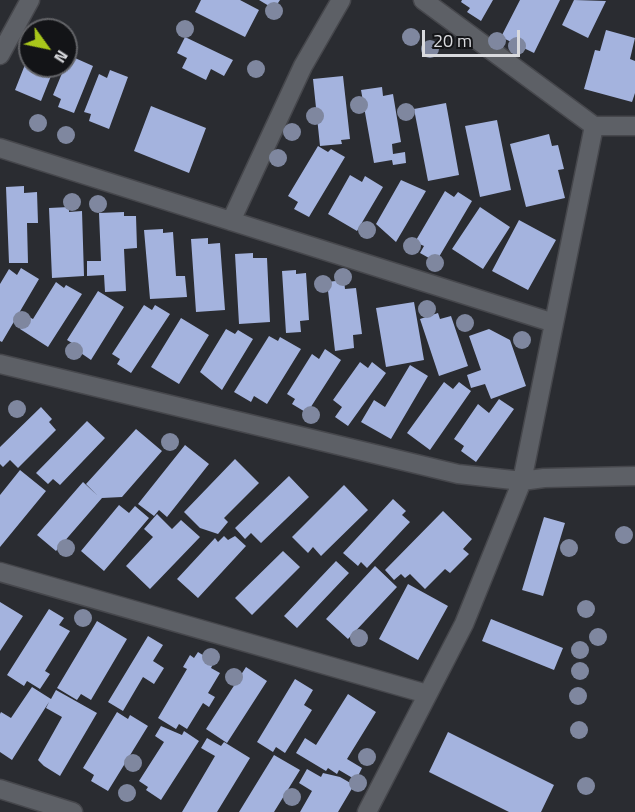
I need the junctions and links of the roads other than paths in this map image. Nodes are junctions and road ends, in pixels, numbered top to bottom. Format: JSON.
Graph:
{"nodes":[{"id":1,"x":30,"y":0,"type":"edge"},
{"id":2,"x":341,"y":0,"type":"edge"},
{"id":3,"x":423,"y":0,"type":"edge"},
{"id":4,"x":0,"y":55,"type":"edge"},
{"id":5,"x":594,"y":126,"type":"junction"},
{"id":6,"x":635,"y":126,"type":"edge"},
{"id":7,"x":0,"y":148,"type":"edge"},
{"id":8,"x":231,"y":221,"type":"junction"},
{"id":9,"x":554,"y":323,"type":"junction"},
{"id":10,"x":0,"y":364,"type":"edge"},
{"id":11,"x":635,"y":476,"type":"edge"},
{"id":12,"x":522,"y":481,"type":"junction"},
{"id":13,"x":0,"y":572,"type":"edge"},
{"id":14,"x":427,"y":694,"type":"junction"},
{"id":15,"x":0,"y":789,"type":"edge"},
{"id":16,"x":73,"y":812,"type":"edge"},
{"id":17,"x":367,"y":812,"type":"edge"}],
"edges":[{"from":1,"to":4,"type":"lane"},
{"from":2,"to":8,"type":"lane"},
{"from":3,"to":5,"type":"lane"},
{"from":5,"to":6,"type":"lane"},
{"from":5,"to":9,"type":"lane"},
{"from":7,"to":8,"type":"lane"},
{"from":8,"to":9,"type":"lane"},
{"from":9,"to":12,"type":"lane"},
{"from":10,"to":12,"type":"lane"},
{"from":11,"to":12,"type":"lane"},
{"from":12,"to":14,"type":"lane"},
{"from":13,"to":14,"type":"lane"},
{"from":14,"to":17,"type":"lane"},
{"from":15,"to":16,"type":"lane"}]}
